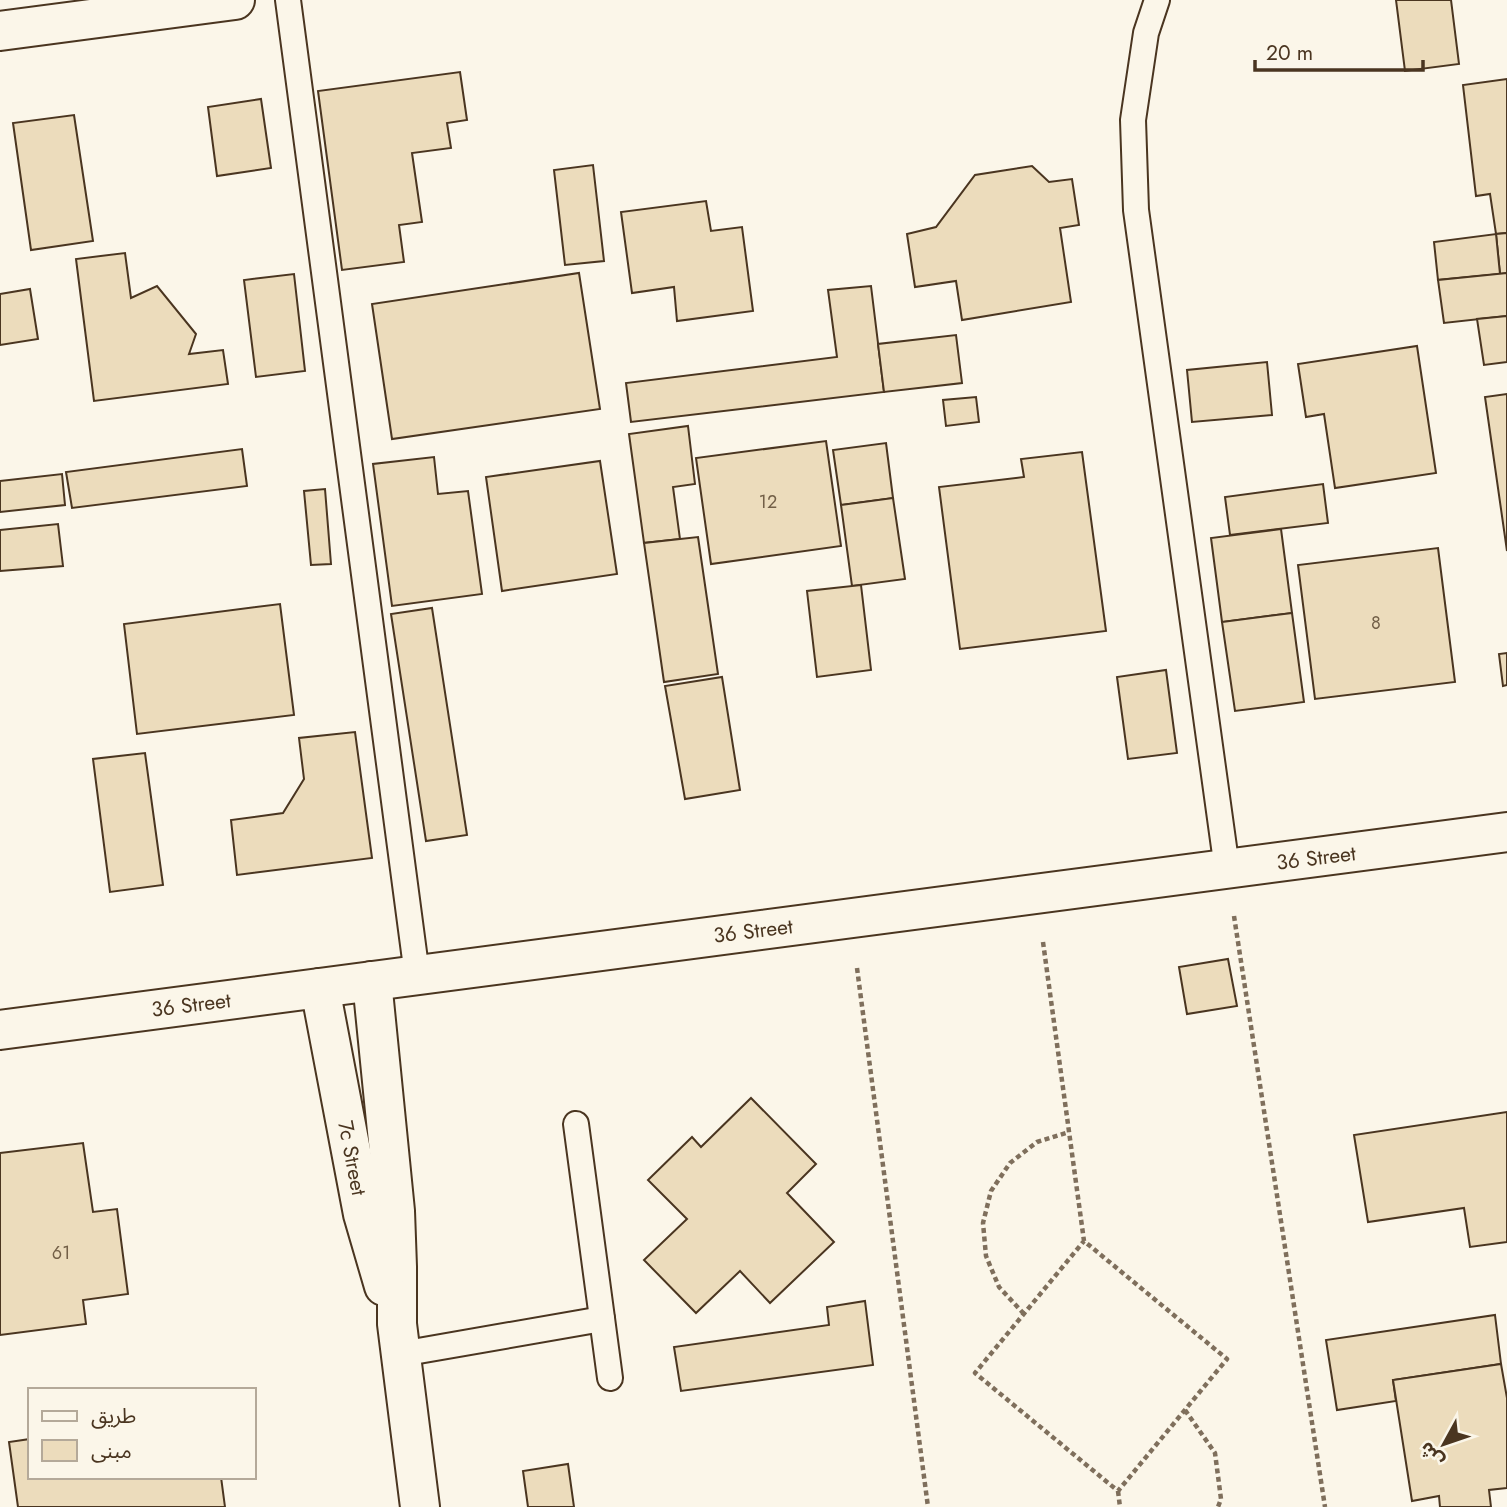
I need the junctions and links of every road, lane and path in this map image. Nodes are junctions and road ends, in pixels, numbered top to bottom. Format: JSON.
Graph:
{"nodes":[{"id":1,"x":235,"y":0,"type":"edge"},
{"id":2,"x":288,"y":0,"type":"edge"},
{"id":3,"x":1157,"y":0,"type":"edge"},
{"id":4,"x":0,"y":31,"type":"edge"},
{"id":5,"x":1507,"y":832,"type":"edge"},
{"id":6,"x":1227,"y":869,"type":"junction"},
{"id":7,"x":1036,"y":894,"type":"junction"},
{"id":8,"x":850,"y":918,"type":"junction"},
{"id":9,"x":417,"y":975,"type":"junction"},
{"id":10,"x":372,"y":981,"type":"junction"},
{"id":11,"x":320,"y":988,"type":"junction"},
{"id":12,"x":0,"y":1030,"type":"edge"},
{"id":13,"x":576,"y":1124,"type":"dead end"},
{"id":14,"x":1069,"y":1132,"type":"junction"},
{"id":15,"x":1084,"y":1241,"type":"junction"},
{"id":16,"x":1024,"y":1314,"type":"junction"},
{"id":17,"x":602,"y":1319,"type":"junction"},
{"id":18,"x":399,"y":1339,"type":"junction"},
{"id":19,"x":610,"y":1378,"type":"dead end"},
{"id":20,"x":1185,"y":1410,"type":"junction"},
{"id":21,"x":1118,"y":1491,"type":"junction"},
{"id":22,"x":420,"y":1507,"type":"edge"},
{"id":23,"x":929,"y":1507,"type":"edge"},
{"id":24,"x":1120,"y":1507,"type":"edge"},
{"id":25,"x":1219,"y":1507,"type":"edge"},
{"id":26,"x":1325,"y":1507,"type":"edge"}],
"edges":[{"from":1,"to":4,"type":"street"},
{"from":2,"to":9,"type":"lane"},
{"from":3,"to":6,"type":"lane"},
{"from":5,"to":6,"type":"street","name":"36 Street"},
{"from":6,"to":7,"type":"street","name":"36 Street"},
{"from":6,"to":26,"type":"path"},
{"from":7,"to":8,"type":"street","name":"36 Street"},
{"from":7,"to":14,"type":"path"},
{"from":8,"to":9,"type":"street","name":"36 Street"},
{"from":8,"to":23,"type":"path"},
{"from":9,"to":10,"type":"street","name":"36 Street"},
{"from":10,"to":11,"type":"street","name":"36 Street"},
{"from":10,"to":18,"type":"street","name":"7c Street"},
{"from":11,"to":12,"type":"street","name":"36 Street"},
{"from":11,"to":18,"type":"street","name":"7c Street"},
{"from":13,"to":17,"type":"lane"},
{"from":14,"to":15,"type":"path"},
{"from":14,"to":16,"type":"path"},
{"from":15,"to":16,"type":"path"},
{"from":15,"to":20,"type":"path"},
{"from":16,"to":21,"type":"path"},
{"from":17,"to":18,"type":"lane"},
{"from":17,"to":19,"type":"lane"},
{"from":18,"to":22,"type":"street","name":"7c Street"},
{"from":20,"to":21,"type":"path"},
{"from":20,"to":25,"type":"path"},
{"from":21,"to":24,"type":"path"}]}
